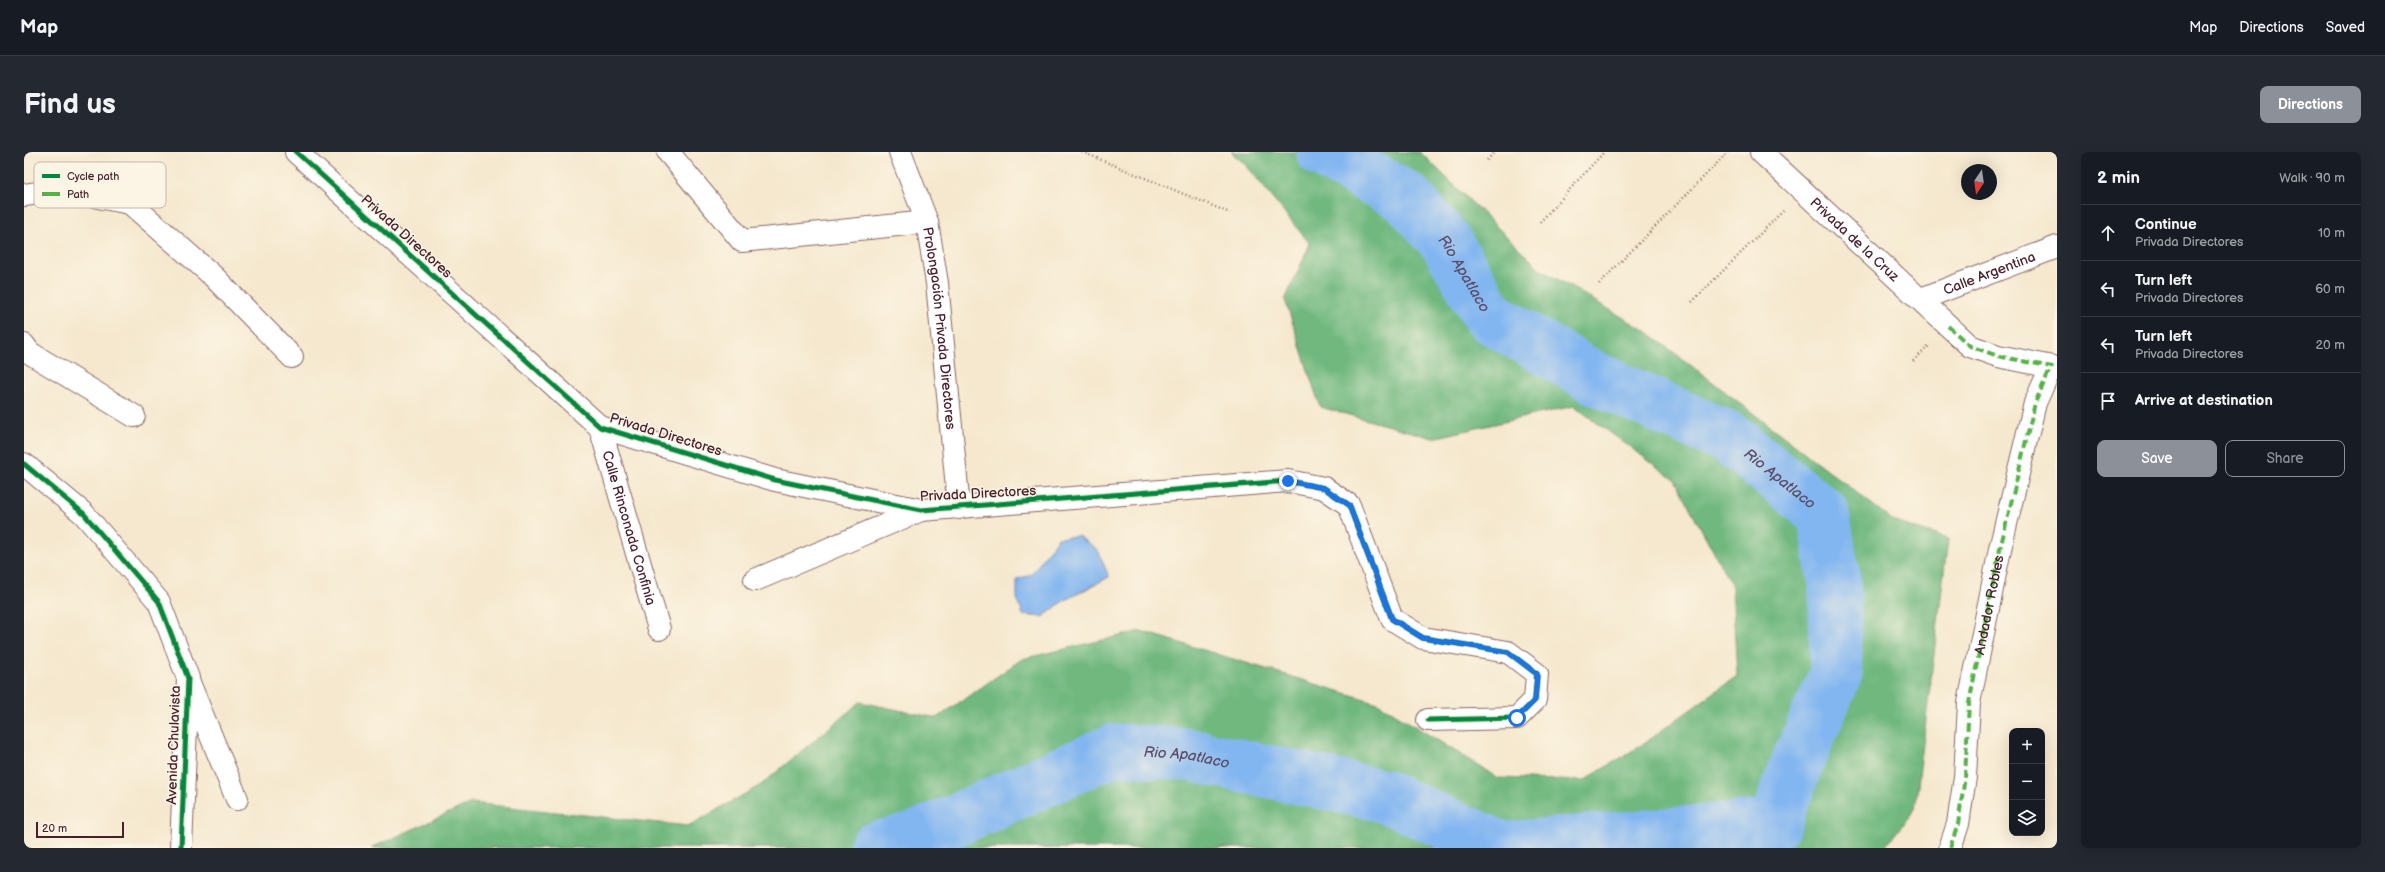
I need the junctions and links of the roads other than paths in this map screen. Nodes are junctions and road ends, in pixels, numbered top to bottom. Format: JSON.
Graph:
{"nodes":[{"id":1,"x":296,"y":152,"type":"edge"},
{"id":2,"x":668,"y":152,"type":"edge"},
{"id":3,"x":900,"y":152,"type":"edge"},
{"id":4,"x":1761,"y":152,"type":"edge"},
{"id":5,"x":34,"y":194,"type":"edge"},
{"id":6,"x":24,"y":196,"type":"edge"},
{"id":7,"x":137,"y":208,"type":"edge"},
{"id":8,"x":927,"y":222,"type":"junction"},
{"id":9,"x":2057,"y":247,"type":"edge"},
{"id":10,"x":1921,"y":299,"type":"junction"},
{"id":11,"x":26,"y":354,"type":"edge"},
{"id":12,"x":292,"y":357,"type":"dead end"},
{"id":13,"x":2054,"y":368,"type":"edge"},
{"id":14,"x":134,"y":416,"type":"dead end"},
{"id":15,"x":600,"y":427,"type":"junction"},
{"id":16,"x":24,"y":464,"type":"edge"},
{"id":17,"x":959,"y":508,"type":"junction"},
{"id":18,"x":921,"y":510,"type":"junction"},
{"id":19,"x":755,"y":580,"type":"dead end"},
{"id":20,"x":659,"y":629,"type":"dead end"},
{"id":21,"x":188,"y":678,"type":"junction"},
{"id":22,"x":1428,"y":720,"type":"dead end"},
{"id":23,"x":237,"y":799,"type":"dead end"},
{"id":24,"x":180,"y":848,"type":"edge"},
{"id":25,"x":1950,"y":848,"type":"edge"}],
"edges":[{"from":1,"to":15,"type":"street","name":"Privada Directores"},
{"from":2,"to":8,"type":"street"},
{"from":3,"to":8,"type":"street","name":"Prolongación Privada Directores"},
{"from":4,"to":10,"type":"street","name":"Privada de la Cruz"},
{"from":5,"to":6,"type":"street"},
{"from":7,"to":12,"type":"street"},
{"from":8,"to":17,"type":"street","name":"Prolongación Privada Directores"},
{"from":9,"to":10,"type":"street","name":"Calle Argentina"},
{"from":10,"to":13,"type":"street","name":"Privada de la Cruz"},
{"from":11,"to":14,"type":"street"},
{"from":13,"to":25,"type":"street","name":"Andador Robles"},
{"from":15,"to":18,"type":"street","name":"Privada Directores"},
{"from":15,"to":20,"type":"street","name":"Calle Rinconada Confinia"},
{"from":16,"to":21,"type":"street","name":"Avenida Chulavista"},
{"from":17,"to":18,"type":"street","name":"Privada Directores"},
{"from":17,"to":22,"type":"street","name":"Privada Directores"},
{"from":18,"to":19,"type":"street"},
{"from":21,"to":23,"type":"street"},
{"from":21,"to":24,"type":"street","name":"Avenida Chulavista"}]}
